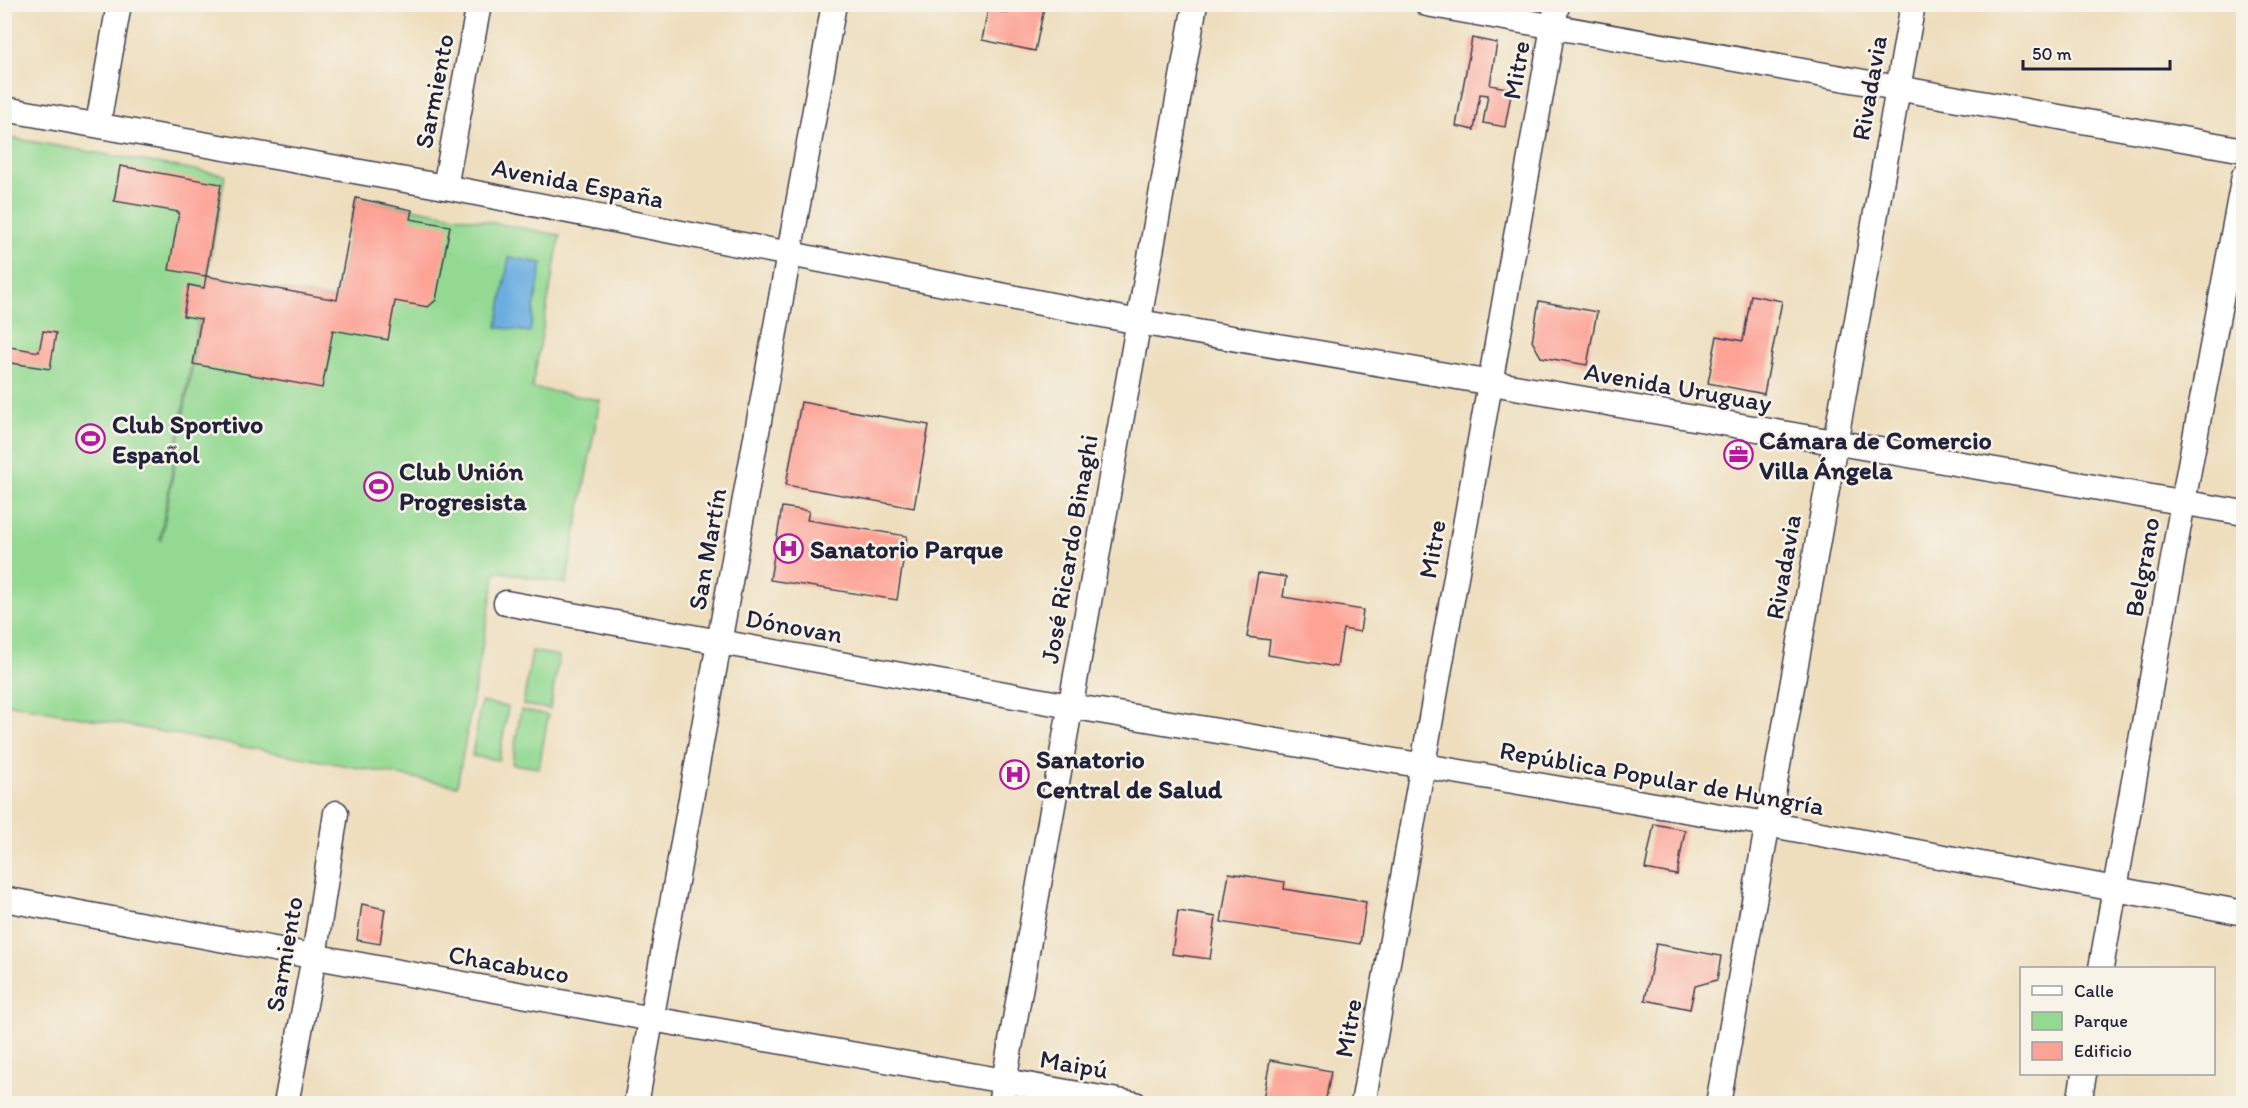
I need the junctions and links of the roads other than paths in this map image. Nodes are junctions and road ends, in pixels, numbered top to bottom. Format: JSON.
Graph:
{"nodes":[{"id":1,"x":118,"y":4,"type":"edge"},
{"id":2,"x":479,"y":4,"type":"edge"},
{"id":3,"x":834,"y":4,"type":"edge"},
{"id":4,"x":1195,"y":4,"type":"edge"},
{"id":5,"x":1427,"y":4,"type":"edge"},
{"id":6,"x":1913,"y":4,"type":"edge"},
{"id":7,"x":1555,"y":16,"type":"edge"},
{"id":8,"x":1897,"y":90,"type":"junction"},
{"id":9,"x":4,"y":109,"type":"edge"},
{"id":10,"x":98,"y":124,"type":"junction"},
{"id":11,"x":2244,"y":150,"type":"edge"},
{"id":12,"x":2244,"y":176,"type":"edge"},
{"id":13,"x":445,"y":187,"type":"junction"},
{"id":14,"x":789,"y":253,"type":"junction"},
{"id":15,"x":1139,"y":322,"type":"junction"},
{"id":16,"x":1491,"y":383,"type":"junction"},
{"id":17,"x":1834,"y":444,"type":"junction"},
{"id":18,"x":2183,"y":502,"type":"junction"},
{"id":19,"x":2244,"y":513,"type":"edge"},
{"id":20,"x":506,"y":603,"type":"dead end"},
{"id":21,"x":720,"y":641,"type":"junction"},
{"id":22,"x":1070,"y":706,"type":"junction"},
{"id":23,"x":1423,"y":766,"type":"junction"},
{"id":24,"x":336,"y":813,"type":"dead end"},
{"id":25,"x":1767,"y":824,"type":"junction"},
{"id":26,"x":2115,"y":889,"type":"junction"},
{"id":27,"x":4,"y":898,"type":"edge"},
{"id":28,"x":2244,"y":913,"type":"edge"},
{"id":29,"x":314,"y":957,"type":"junction"},
{"id":30,"x":2102,"y":967,"type":"edge"},
{"id":31,"x":652,"y":1019,"type":"junction"},
{"id":32,"x":2084,"y":1075,"type":"edge"},
{"id":33,"x":1002,"y":1092,"type":"edge"},
{"id":34,"x":286,"y":1104,"type":"edge"},
{"id":35,"x":636,"y":1104,"type":"edge"},
{"id":36,"x":1135,"y":1104,"type":"edge"},
{"id":37,"x":1363,"y":1104,"type":"edge"},
{"id":38,"x":1718,"y":1104,"type":"edge"},
{"id":39,"x":2079,"y":1104,"type":"edge"}],
"edges":[{"from":1,"to":10,"type":"street"},
{"from":2,"to":13,"type":"street","name":"Sarmiento"},
{"from":3,"to":14,"type":"street","name":"San Martín"},
{"from":4,"to":15,"type":"street","name":"José Ricardo Binaghi"},
{"from":5,"to":7,"type":"street"},
{"from":6,"to":8,"type":"street","name":"Rivadavia"},
{"from":7,"to":8,"type":"street"},
{"from":7,"to":16,"type":"street","name":"Mitre"},
{"from":8,"to":11,"type":"street"},
{"from":8,"to":17,"type":"street","name":"Rivadavia"},
{"from":9,"to":10,"type":"street","name":"Avenida España"},
{"from":10,"to":13,"type":"street","name":"Avenida España"},
{"from":12,"to":18,"type":"street","name":"Belgrano"},
{"from":13,"to":14,"type":"street","name":"Avenida España"},
{"from":14,"to":15,"type":"street","name":"Avenida España"},
{"from":14,"to":21,"type":"street","name":"San Martín"},
{"from":15,"to":16,"type":"street","name":"Avenida Uruguay"},
{"from":15,"to":22,"type":"street","name":"José Ricardo Binaghi"},
{"from":16,"to":17,"type":"street","name":"Avenida Uruguay"},
{"from":16,"to":23,"type":"street","name":"Mitre"},
{"from":17,"to":18,"type":"street","name":"Avenida Uruguay"},
{"from":17,"to":25,"type":"street","name":"Rivadavia"},
{"from":18,"to":19,"type":"street","name":"Avenida Uruguay"},
{"from":18,"to":26,"type":"street","name":"Belgrano"},
{"from":20,"to":21,"type":"street","name":"Dónovan"},
{"from":21,"to":22,"type":"street","name":"Dónovan"},
{"from":21,"to":31,"type":"street","name":"San Martín"},
{"from":22,"to":23,"type":"street","name":"República Popular de Hungría"},
{"from":22,"to":33,"type":"street","name":"José Ricardo Binaghi"},
{"from":23,"to":25,"type":"street","name":"República Popular de Hungría"},
{"from":23,"to":37,"type":"street","name":"Mitre"},
{"from":24,"to":29,"type":"street","name":"Sarmiento"},
{"from":25,"to":26,"type":"street","name":"República Popular de Hungría"},
{"from":25,"to":38,"type":"street","name":"Rivadavia"},
{"from":26,"to":28,"type":"street","name":"República Popular de Hungría"},
{"from":26,"to":30,"type":"street","name":"Belgrano"},
{"from":27,"to":29,"type":"street","name":"Chacabuco"},
{"from":29,"to":31,"type":"street","name":"Chacabuco"},
{"from":29,"to":34,"type":"street","name":"Sarmiento"},
{"from":31,"to":33,"type":"street","name":"Chacabuco"},
{"from":31,"to":35,"type":"street","name":"San Martín"},
{"from":32,"to":39,"type":"street"},
{"from":33,"to":36,"type":"street","name":"Maipú"}]}
